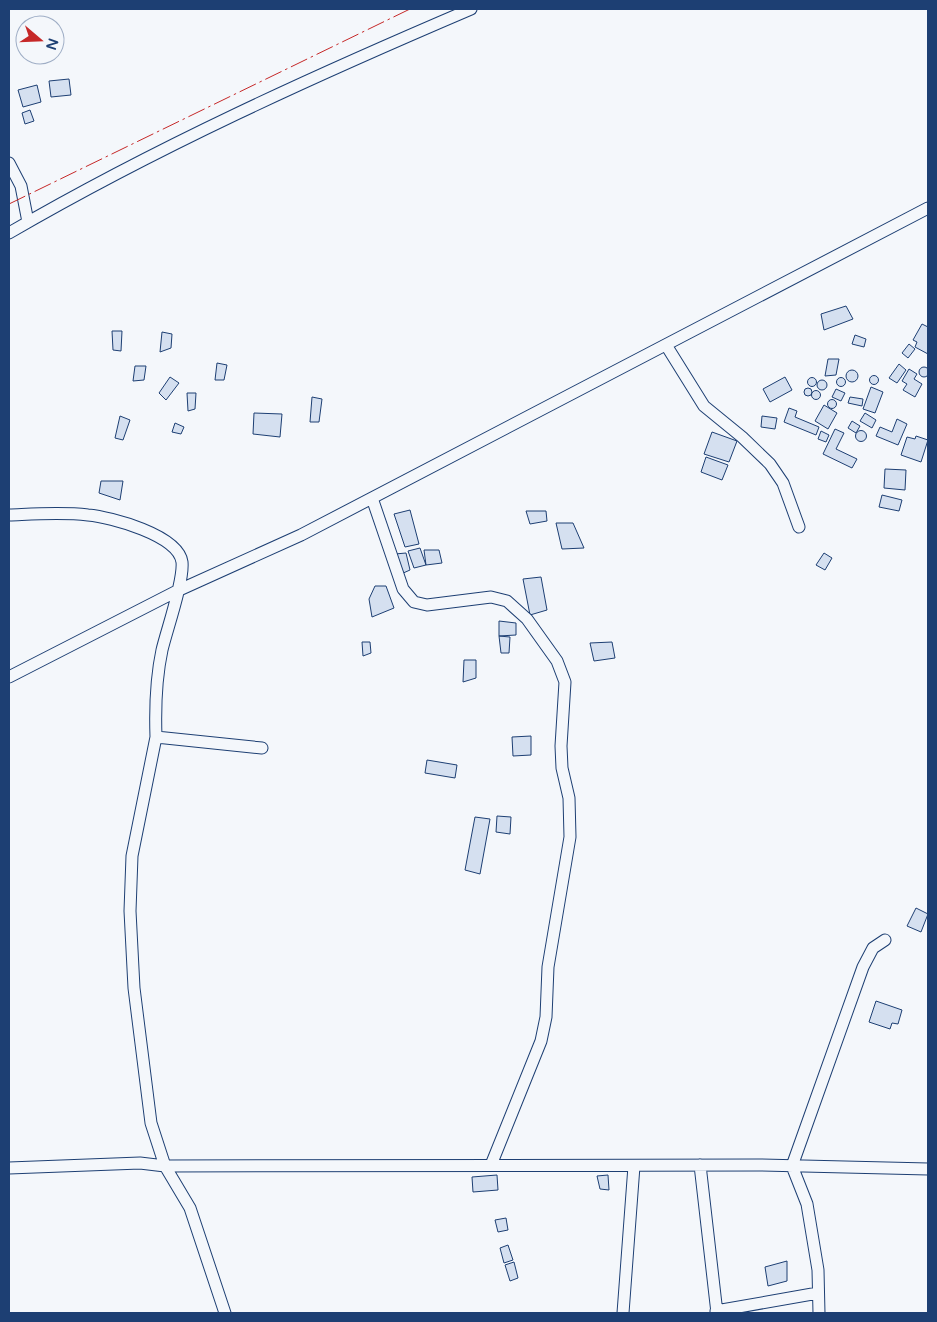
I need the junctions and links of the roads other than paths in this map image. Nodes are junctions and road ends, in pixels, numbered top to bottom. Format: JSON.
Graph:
{"nodes":[{"id":1,"x":471,"y":9,"type":"edge"},
{"id":2,"x":9,"y":163,"type":"edge"},
{"id":3,"x":928,"y":208,"type":"edge"},
{"id":4,"x":28,"y":222,"type":"junction"},
{"id":5,"x":9,"y":233,"type":"edge"},
{"id":6,"x":666,"y":345,"type":"junction"},
{"id":7,"x":372,"y":498,"type":"junction"},
{"id":8,"x":9,"y":514,"type":"edge"},
{"id":9,"x":799,"y":526,"type":"dead end"},
{"id":10,"x":177,"y":591,"type":"junction"},
{"id":11,"x":9,"y":677,"type":"edge"},
{"id":12,"x":156,"y":737,"type":"junction"},
{"id":13,"x":262,"y":748,"type":"dead end"},
{"id":14,"x":885,"y":940,"type":"dead end"},
{"id":15,"x":491,"y":1164,"type":"junction"},
{"id":16,"x":700,"y":1165,"type":"junction"},
{"id":17,"x":165,"y":1166,"type":"junction"},
{"id":18,"x":634,"y":1166,"type":"junction"},
{"id":19,"x":792,"y":1166,"type":"junction"},
{"id":20,"x":9,"y":1168,"type":"edge"},
{"id":21,"x":928,"y":1170,"type":"edge"},
{"id":22,"x":818,"y":1293,"type":"junction"},
{"id":23,"x":717,"y":1312,"type":"edge"},
{"id":24,"x":225,"y":1313,"type":"edge"},
{"id":25,"x":623,"y":1313,"type":"edge"},
{"id":26,"x":819,"y":1313,"type":"edge"}],
"edges":[{"from":1,"to":4,"type":"street"},
{"from":2,"to":4,"type":"street"},
{"from":3,"to":6,"type":"street"},
{"from":4,"to":5,"type":"street"},
{"from":6,"to":7,"type":"street"},
{"from":6,"to":9,"type":"street"},
{"from":7,"to":10,"type":"street"},
{"from":7,"to":15,"type":"street"},
{"from":8,"to":10,"type":"street"},
{"from":10,"to":11,"type":"street"},
{"from":10,"to":12,"type":"street"},
{"from":12,"to":13,"type":"street"},
{"from":12,"to":17,"type":"street"},
{"from":14,"to":19,"type":"street"},
{"from":15,"to":17,"type":"street"},
{"from":15,"to":18,"type":"street"},
{"from":16,"to":18,"type":"street"},
{"from":16,"to":19,"type":"street"},
{"from":16,"to":23,"type":"street"},
{"from":17,"to":20,"type":"street"},
{"from":17,"to":24,"type":"street"},
{"from":18,"to":25,"type":"street"},
{"from":19,"to":21,"type":"street"},
{"from":19,"to":22,"type":"street"},
{"from":22,"to":23,"type":"street"},
{"from":22,"to":26,"type":"street"}]}
